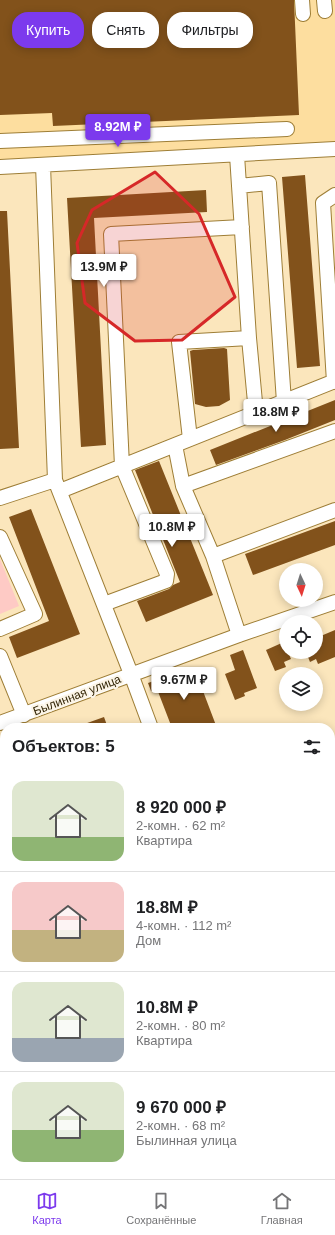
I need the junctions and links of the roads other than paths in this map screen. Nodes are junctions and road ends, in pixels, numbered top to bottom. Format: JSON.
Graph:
{"nodes":[{"id":1,"x":287,"y":129,"type":"dead end"},
{"id":2,"x":0,"y":141,"type":"edge"},
{"id":3,"x":335,"y":149,"type":"edge"},
{"id":4,"x":237,"y":155,"type":"junction"},
{"id":5,"x":43,"y":166,"type":"junction"},
{"id":6,"x":0,"y":167,"type":"edge"},
{"id":7,"x":239,"y":186,"type":"junction"},
{"id":8,"x":335,"y":194,"type":"edge"},
{"id":9,"x":242,"y":227,"type":"junction"},
{"id":10,"x":249,"y":338,"type":"junction"},
{"id":11,"x":334,"y":382,"type":"edge"},
{"id":12,"x":284,"y":402,"type":"junction"},
{"id":13,"x":256,"y":413,"type":"junction"},
{"id":14,"x":335,"y":430,"type":"edge"},
{"id":15,"x":190,"y":439,"type":"junction"},
{"id":16,"x":175,"y":445,"type":"junction"},
{"id":17,"x":122,"y":466,"type":"junction"},
{"id":18,"x":57,"y":485,"type":"junction"},
{"id":19,"x":184,"y":486,"type":"junction"},
{"id":20,"x":0,"y":498,"type":"edge"},
{"id":21,"x":335,"y":510,"type":"edge"},
{"id":22,"x":0,"y":537,"type":"edge"},
{"id":23,"x":212,"y":556,"type":"junction"},
{"id":24,"x":335,"y":602,"type":"edge"},
{"id":25,"x":104,"y":604,"type":"junction"},
{"id":26,"x":0,"y":629,"type":"edge"},
{"id":27,"x":239,"y":635,"type":"junction"},
{"id":28,"x":0,"y":656,"type":"edge"},
{"id":29,"x":131,"y":674,"type":"junction"},
{"id":30,"x":13,"y":721,"type":"edge"},
{"id":31,"x":149,"y":723,"type":"edge"},
{"id":32,"x":0,"y":1150,"type":"edge"},
{"id":33,"x":0,"y":1169,"type":"edge"}],
"edges":[{"from":1,"to":2,"type":"street"},
{"from":3,"to":4,"type":"street"},
{"from":4,"to":5,"type":"street"},
{"from":4,"to":7,"type":"street"},
{"from":5,"to":6,"type":"street"},
{"from":5,"to":18,"type":"street"},
{"from":7,"to":9,"type":"street"},
{"from":7,"to":12,"type":"street"},
{"from":8,"to":11,"type":"street"},
{"from":9,"to":10,"type":"street"},
{"from":9,"to":17,"type":"street"},
{"from":10,"to":13,"type":"street"},
{"from":10,"to":15,"type":"street"},
{"from":11,"to":12,"type":"street"},
{"from":12,"to":13,"type":"street"},
{"from":13,"to":15,"type":"street"},
{"from":14,"to":19,"type":"street"},
{"from":15,"to":16,"type":"street"},
{"from":16,"to":17,"type":"street"},
{"from":16,"to":19,"type":"street"},
{"from":17,"to":18,"type":"street"},
{"from":17,"to":25,"type":"street"},
{"from":18,"to":20,"type":"street"},
{"from":18,"to":25,"type":"street"},
{"from":19,"to":23,"type":"street"},
{"from":21,"to":23,"type":"street"},
{"from":22,"to":26,"type":"street"},
{"from":23,"to":27,"type":"street"},
{"from":24,"to":27,"type":"street","name":"Былинная улица"},
{"from":25,"to":29,"type":"street"},
{"from":27,"to":29,"type":"street","name":"Былинная улица"},
{"from":28,"to":30,"type":"street"},
{"from":29,"to":30,"type":"street","name":"Былинная улица"},
{"from":29,"to":31,"type":"street"},
{"from":32,"to":33,"type":"main road"}]}
